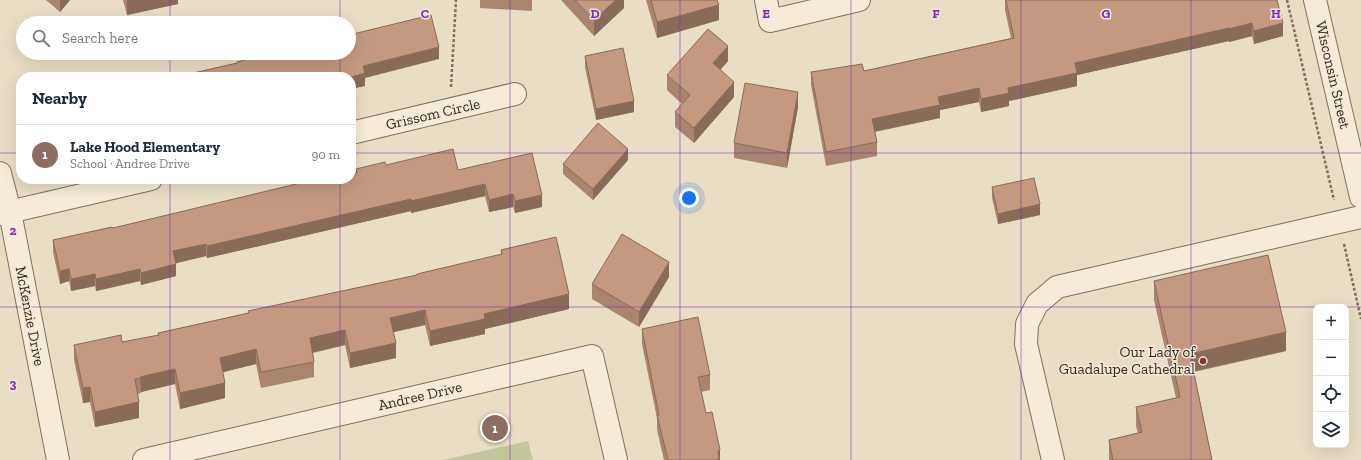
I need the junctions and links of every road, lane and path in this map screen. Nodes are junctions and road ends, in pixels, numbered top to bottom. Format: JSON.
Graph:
{"nodes":[{"id":1,"x":456,"y":0,"type":"edge"},
{"id":2,"x":766,"y":0,"type":"edge"},
{"id":3,"x":859,"y":0,"type":"edge"},
{"id":4,"x":1287,"y":0,"type":"edge"},
{"id":5,"x":1315,"y":0,"type":"edge"},
{"id":6,"x":515,"y":94,"type":"dead end"},
{"id":7,"x":450,"y":110,"type":"junction"},
{"id":8,"x":356,"y":132,"type":"edge"},
{"id":9,"x":0,"y":173,"type":"edge"},
{"id":10,"x":130,"y":184,"type":"edge"},
{"id":11,"x":1361,"y":197,"type":"edge"},
{"id":12,"x":5,"y":213,"type":"edge"},
{"id":13,"x":1361,"y":217,"type":"edge"},
{"id":14,"x":1339,"y":222,"type":"junction"},
{"id":15,"x":1361,"y":319,"type":"edge"},
{"id":16,"x":58,"y":460,"type":"edge"},
{"id":17,"x":144,"y":460,"type":"edge"},
{"id":18,"x":616,"y":460,"type":"edge"},
{"id":19,"x":1053,"y":460,"type":"edge"}],
"edges":[{"from":1,"to":7,"type":"path"},
{"from":2,"to":3,"type":"street"},
{"from":4,"to":14,"type":"path"},
{"from":5,"to":11,"type":"street","name":"Wisconsin Street"},
{"from":6,"to":7,"type":"street","name":"Grissom Circle"},
{"from":7,"to":8,"type":"street","name":"Grissom Circle"},
{"from":9,"to":12,"type":"street","name":"McKenzie Drive"},
{"from":10,"to":12,"type":"street"},
{"from":12,"to":16,"type":"street","name":"McKenzie Drive"},
{"from":13,"to":14,"type":"street"},
{"from":14,"to":15,"type":"path"},
{"from":14,"to":19,"type":"street"},
{"from":17,"to":18,"type":"street","name":"Andree Drive"}]}
